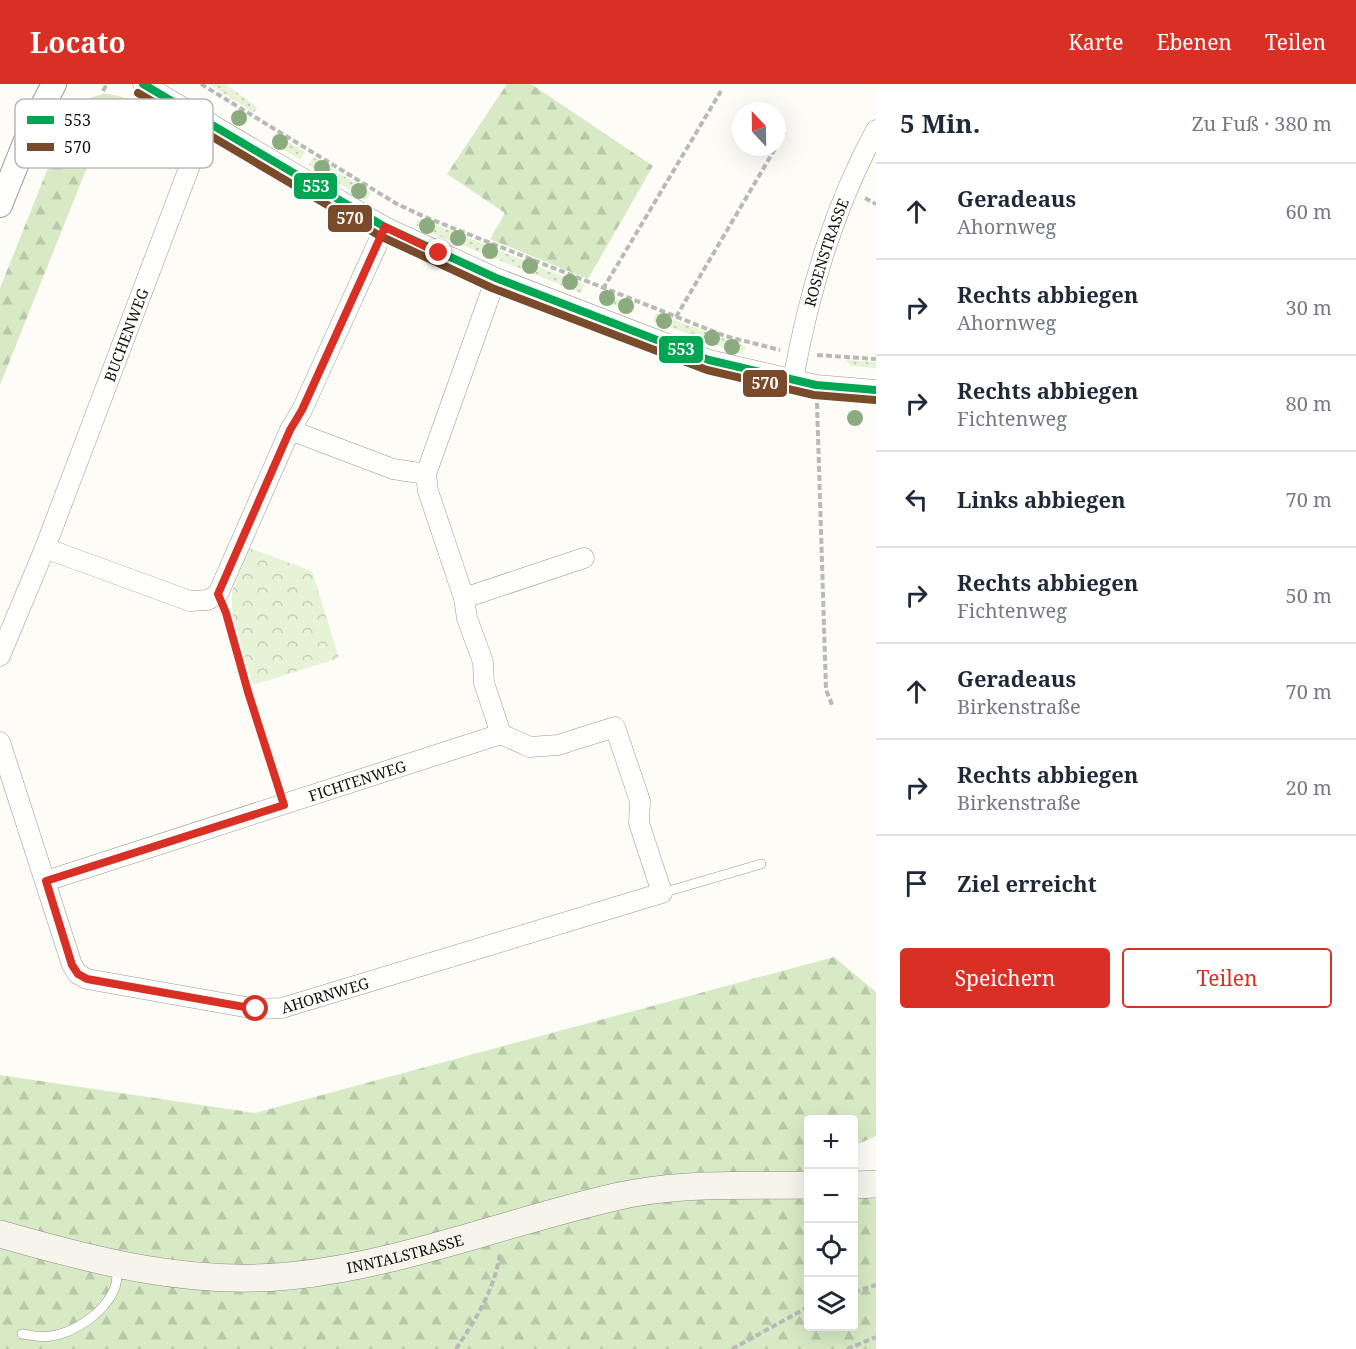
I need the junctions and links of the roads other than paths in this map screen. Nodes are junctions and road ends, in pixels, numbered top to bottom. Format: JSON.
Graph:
{"nodes":[{"id":1,"x":54,"y":84,"type":"edge"},
{"id":2,"x":143,"y":84,"type":"edge"},
{"id":3,"x":46,"y":99,"type":"edge"},
{"id":4,"x":169,"y":99,"type":"edge"},
{"id":5,"x":213,"y":125,"type":"edge"},
{"id":6,"x":876,"y":130,"type":"edge"},
{"id":7,"x":15,"y":168,"type":"edge"},
{"id":8,"x":189,"y":168,"type":"edge"},
{"id":9,"x":0,"y":205,"type":"edge"},
{"id":10,"x":385,"y":227,"type":"junction"},
{"id":11,"x":496,"y":278,"type":"junction"},
{"id":12,"x":793,"y":381,"type":"junction"},
{"id":13,"x":876,"y":390,"type":"edge"},
{"id":14,"x":290,"y":430,"type":"junction"},
{"id":15,"x":426,"y":474,"type":"junction"},
{"id":16,"x":45,"y":548,"type":"junction"},
{"id":17,"x":584,"y":558,"type":"dead end"},
{"id":18,"x":464,"y":598,"type":"junction"},
{"id":19,"x":0,"y":656,"type":"edge"},
{"id":20,"x":501,"y":734,"type":"junction"},
{"id":21,"x":0,"y":742,"type":"edge"},
{"id":22,"x":761,"y":864,"type":"dead end"},
{"id":23,"x":46,"y":881,"type":"junction"},
{"id":24,"x":662,"y":893,"type":"junction"},
{"id":25,"x":876,"y":1184,"type":"edge"},
{"id":26,"x":804,"y":1185,"type":"edge"},
{"id":27,"x":858,"y":1185,"type":"edge"},
{"id":28,"x":0,"y":1234,"type":"edge"},
{"id":29,"x":118,"y":1266,"type":"junction"},
{"id":30,"x":22,"y":1334,"type":"dead end"}],
"edges":[{"from":1,"to":3,"type":"street"},
{"from":2,"to":4,"type":"street"},
{"from":5,"to":10,"type":"street"},
{"from":6,"to":12,"type":"street","name":"ROSENSTRASSE"},
{"from":7,"to":9,"type":"street"},
{"from":8,"to":16,"type":"street","name":"BUCHENWEG"},
{"from":10,"to":11,"type":"street"},
{"from":10,"to":14,"type":"street"},
{"from":11,"to":12,"type":"street"},
{"from":11,"to":15,"type":"street"},
{"from":12,"to":13,"type":"street"},
{"from":14,"to":15,"type":"street"},
{"from":14,"to":16,"type":"street"},
{"from":15,"to":18,"type":"street"},
{"from":16,"to":19,"type":"street"},
{"from":17,"to":18,"type":"street"},
{"from":18,"to":20,"type":"street"},
{"from":20,"to":23,"type":"street","name":"FICHTENWEG"},
{"from":20,"to":24,"type":"street"},
{"from":21,"to":23,"type":"street"},
{"from":22,"to":24,"type":"lane","name":"AHORNWEG"},
{"from":23,"to":24,"type":"street","name":"AHORNWEG"},
{"from":25,"to":27,"type":"main road"},
{"from":26,"to":29,"type":"main road","name":"INNTALSTRASSE"},
{"from":28,"to":29,"type":"main road","name":"INNTALSTRASSE"},
{"from":29,"to":30,"type":"lane"}]}
